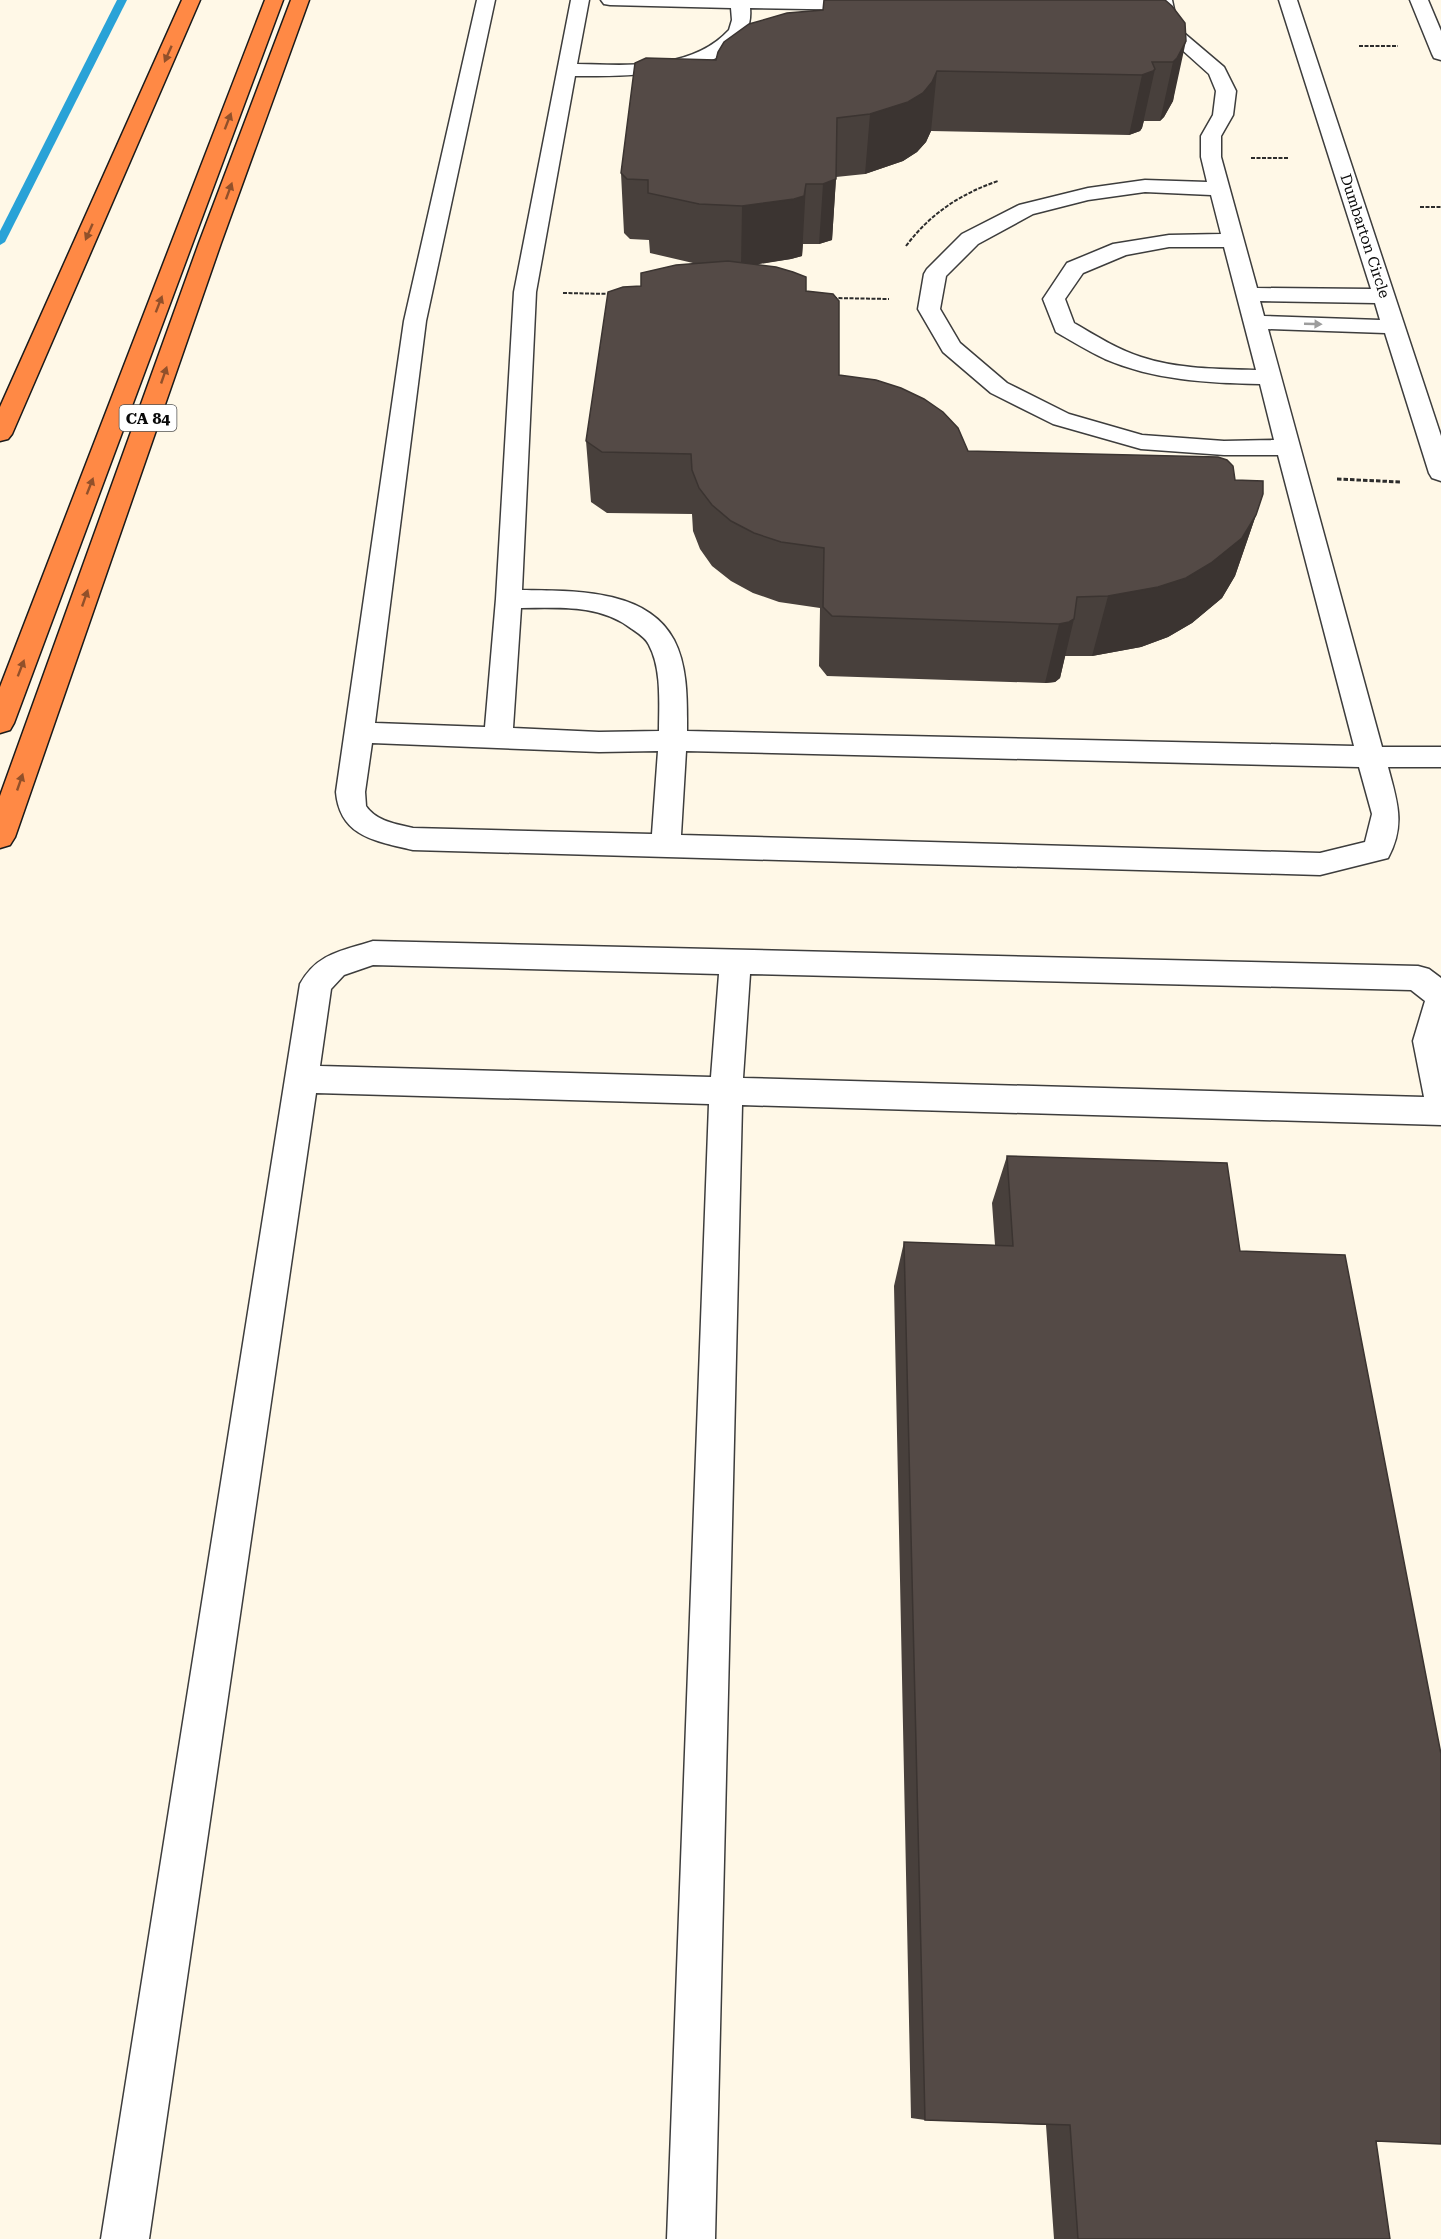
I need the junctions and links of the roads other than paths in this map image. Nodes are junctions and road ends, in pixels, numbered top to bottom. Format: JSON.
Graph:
{"nodes":[{"id":1,"x":191,"y":0,"type":"edge"},
{"id":2,"x":274,"y":0,"type":"edge"},
{"id":3,"x":300,"y":0,"type":"edge"},
{"id":4,"x":486,"y":0,"type":"edge"},
{"id":5,"x":580,"y":0,"type":"edge"},
{"id":6,"x":610,"y":0,"type":"edge"},
{"id":7,"x":1288,"y":0,"type":"edge"},
{"id":8,"x":1419,"y":0,"type":"edge"},
{"id":9,"x":740,"y":1,"type":"edge"},
{"id":10,"x":882,"y":5,"type":"edge"},
{"id":11,"x":1157,"y":8,"type":"edge"},
{"id":12,"x":1441,"y":54,"type":"edge"},
{"id":13,"x":566,"y":70,"type":"junction"},
{"id":14,"x":1219,"y":189,"type":"junction"},
{"id":15,"x":1233,"y":240,"type":"junction"},
{"id":16,"x":1247,"y":294,"type":"junction"},
{"id":17,"x":1384,"y":296,"type":"junction"},
{"id":18,"x":1255,"y":322,"type":"junction"},
{"id":19,"x":1394,"y":327,"type":"junction"},
{"id":20,"x":1269,"y":376,"type":"junction"},
{"id":21,"x":0,"y":434,"type":"edge"},
{"id":22,"x":1288,"y":447,"type":"junction"},
{"id":23,"x":1441,"y":473,"type":"edge"},
{"id":24,"x":509,"y":599,"type":"junction"},
{"id":25,"x":0,"y":723,"type":"edge"},
{"id":26,"x":360,"y":734,"type":"junction"},
{"id":27,"x":498,"y":737,"type":"junction"},
{"id":28,"x":672,"y":741,"type":"junction"},
{"id":29,"x":1371,"y":757,"type":"junction"},
{"id":30,"x":1441,"y":757,"type":"edge"},
{"id":31,"x":0,"y":837,"type":"edge"},
{"id":32,"x":666,"y":845,"type":"junction"},
{"id":33,"x":735,"y":963,"type":"junction"},
{"id":34,"x":1441,"y":996,"type":"edge"},
{"id":35,"x":1441,"y":1000,"type":"edge"},
{"id":36,"x":301,"y":1079,"type":"junction"},
{"id":37,"x":726,"y":1092,"type":"junction"},
{"id":38,"x":1441,"y":1100,"type":"edge"},
{"id":39,"x":1441,"y":1112,"type":"edge"},
{"id":40,"x":125,"y":2239,"type":"edge"},
{"id":41,"x":692,"y":2239,"type":"edge"}],
"edges":[{"from":1,"to":21,"type":"highway","one_way":true},
{"from":25,"to":2,"type":"highway","number":"CA 84","one_way":true},
{"from":31,"to":3,"type":"highway","number":"CA 84","one_way":true},
{"from":4,"to":26,"type":"street"},
{"from":5,"to":13,"type":"street"},
{"from":6,"to":9,"type":"street"},
{"from":7,"to":17,"type":"street","name":"Dumbarton Circle"},
{"from":8,"to":12,"type":"street"},
{"from":9,"to":10,"type":"street"},
{"from":9,"to":13,"type":"street"},
{"from":11,"to":14,"type":"street"},
{"from":13,"to":24,"type":"street"},
{"from":14,"to":15,"type":"street"},
{"from":14,"to":22,"type":"street"},
{"from":15,"to":16,"type":"street"},
{"from":15,"to":20,"type":"street"},
{"from":16,"to":17,"type":"street"},
{"from":16,"to":18,"type":"street"},
{"from":17,"to":19,"type":"street","name":"Dumbarton Circle"},
{"from":18,"to":19,"type":"street","one_way":true},
{"from":18,"to":20,"type":"street"},
{"from":19,"to":23,"type":"street","name":"Dumbarton Circle"},
{"from":20,"to":22,"type":"street"},
{"from":22,"to":29,"type":"street"},
{"from":24,"to":27,"type":"street"},
{"from":24,"to":28,"type":"street"},
{"from":26,"to":27,"type":"street"},
{"from":26,"to":32,"type":"street"},
{"from":27,"to":28,"type":"street"},
{"from":28,"to":29,"type":"street"},
{"from":28,"to":32,"type":"street"},
{"from":29,"to":30,"type":"street"},
{"from":29,"to":32,"type":"street"},
{"from":33,"to":34,"type":"street"},
{"from":33,"to":36,"type":"street"},
{"from":33,"to":37,"type":"street"},
{"from":35,"to":38,"type":"street"},
{"from":36,"to":37,"type":"street"},
{"from":36,"to":40,"type":"street"},
{"from":37,"to":39,"type":"street"},
{"from":37,"to":41,"type":"street"}]}
